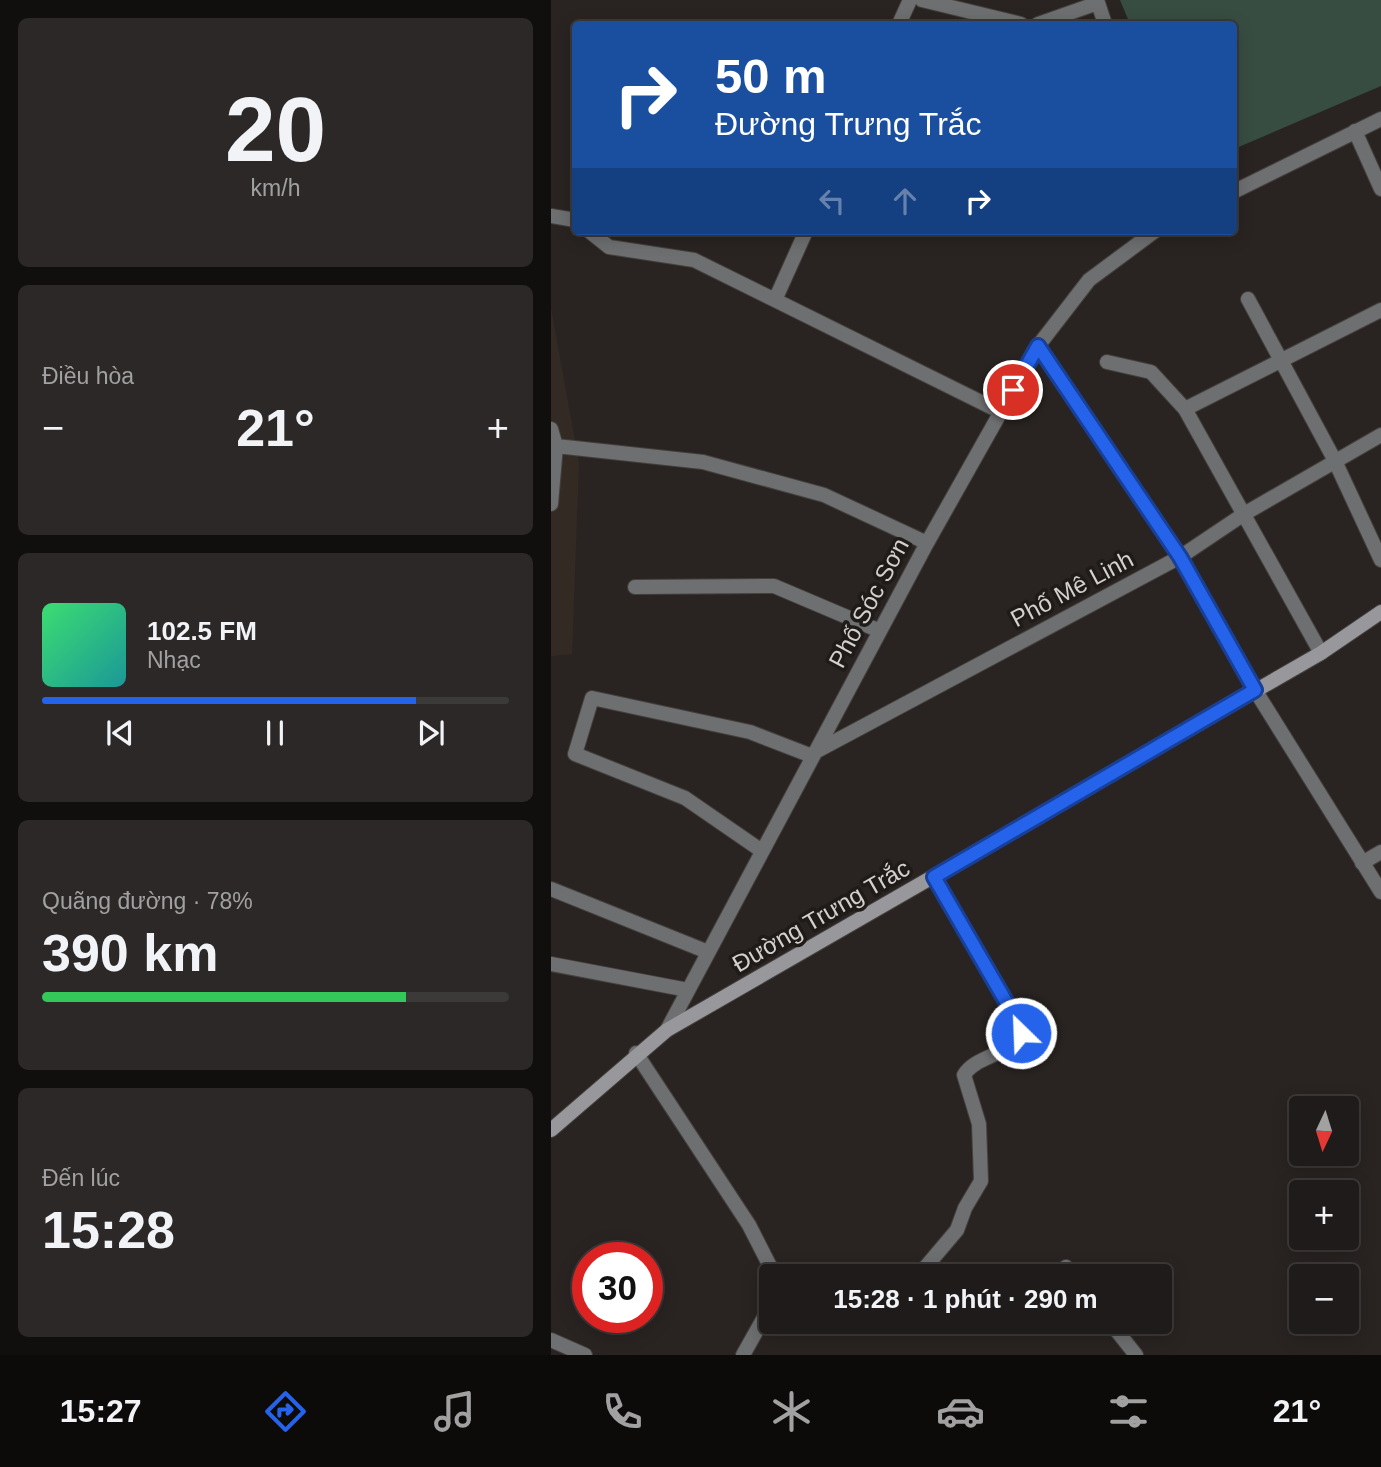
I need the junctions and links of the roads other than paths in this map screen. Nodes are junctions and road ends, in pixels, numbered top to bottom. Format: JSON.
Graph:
{"nodes":[{"id":1,"x":910,"y":0,"type":"edge"},
{"id":2,"x":922,"y":0,"type":"edge"},
{"id":3,"x":1098,"y":1,"type":"edge"},
{"id":4,"x":900,"y":21,"type":"edge"},
{"id":5,"x":1009,"y":21,"type":"edge"},
{"id":6,"x":1046,"y":21,"type":"edge"},
{"id":7,"x":1104,"y":21,"type":"edge"},
{"id":8,"x":1381,"y":119,"type":"edge"},
{"id":9,"x":1355,"y":131,"type":"junction"},
{"id":10,"x":1381,"y":189,"type":"edge"},
{"id":11,"x":1237,"y":190,"type":"edge"},
{"id":12,"x":551,"y":216,"type":"edge"},
{"id":13,"x":572,"y":220,"type":"edge"},
{"id":14,"x":594,"y":235,"type":"edge"},
{"id":15,"x":804,"y":235,"type":"edge"},
{"id":16,"x":1150,"y":235,"type":"edge"},
{"id":17,"x":1248,"y":299,"type":"dead end"},
{"id":18,"x":775,"y":300,"type":"junction"},
{"id":19,"x":1381,"y":310,"type":"edge"},
{"id":20,"x":1038,"y":346,"type":"junction"},
{"id":21,"x":1107,"y":362,"type":"dead end"},
{"id":22,"x":1283,"y":362,"type":"junction"},
{"id":23,"x":1185,"y":409,"type":"junction"},
{"id":24,"x":1001,"y":412,"type":"junction"},
{"id":25,"x":551,"y":429,"type":"edge"},
{"id":26,"x":1381,"y":435,"type":"edge"},
{"id":27,"x":556,"y":446,"type":"junction"},
{"id":28,"x":1334,"y":459,"type":"junction"},
{"id":29,"x":551,"y":504,"type":"edge"},
{"id":30,"x":1244,"y":514,"type":"junction"},
{"id":31,"x":927,"y":543,"type":"junction"},
{"id":32,"x":1180,"y":557,"type":"junction"},
{"id":33,"x":1381,"y":560,"type":"edge"},
{"id":34,"x":635,"y":587,"type":"dead end"},
{"id":35,"x":1381,"y":612,"type":"edge"},
{"id":36,"x":880,"y":631,"type":"junction"},
{"id":37,"x":1320,"y":653,"type":"junction"},
{"id":38,"x":1255,"y":690,"type":"junction"},
{"id":39,"x":813,"y":754,"type":"junction"},
{"id":40,"x":762,"y":851,"type":"junction"},
{"id":41,"x":1381,"y":852,"type":"edge"},
{"id":42,"x":1362,"y":863,"type":"junction"},
{"id":43,"x":934,"y":877,"type":"junction"},
{"id":44,"x":551,"y":889,"type":"edge"},
{"id":45,"x":1381,"y":892,"type":"edge"},
{"id":46,"x":708,"y":952,"type":"junction"},
{"id":47,"x":551,"y":964,"type":"edge"},
{"id":48,"x":688,"y":990,"type":"junction"},
{"id":49,"x":667,"y":1030,"type":"junction"},
{"id":50,"x":636,"y":1053,"type":"junction"},
{"id":51,"x":551,"y":1130,"type":"edge"},
{"id":52,"x":769,"y":1264,"type":"edge"},
{"id":53,"x":928,"y":1264,"type":"edge"},
{"id":54,"x":759,"y":1326,"type":"edge"},
{"id":55,"x":1119,"y":1334,"type":"edge"},
{"id":56,"x":551,"y":1340,"type":"edge"},
{"id":57,"x":585,"y":1355,"type":"edge"},
{"id":58,"x":743,"y":1355,"type":"edge"},
{"id":59,"x":1136,"y":1355,"type":"edge"}],
"edges":[{"from":1,"to":4,"type":"street"},
{"from":2,"to":5,"type":"street"},
{"from":3,"to":6,"type":"street"},
{"from":3,"to":7,"type":"street"},
{"from":8,"to":9,"type":"street"},
{"from":9,"to":10,"type":"street"},
{"from":9,"to":11,"type":"street"},
{"from":12,"to":13,"type":"street"},
{"from":14,"to":18,"type":"street"},
{"from":15,"to":18,"type":"street"},
{"from":16,"to":20,"type":"street","name":"Phố Sóc Sơn"},
{"from":17,"to":22,"type":"street"},
{"from":18,"to":24,"type":"street"},
{"from":19,"to":22,"type":"street"},
{"from":20,"to":24,"type":"street","name":"Phố Sóc Sơn"},
{"from":20,"to":32,"type":"street"},
{"from":21,"to":23,"type":"street"},
{"from":22,"to":23,"type":"street"},
{"from":22,"to":28,"type":"street"},
{"from":23,"to":30,"type":"street"},
{"from":24,"to":31,"type":"street","name":"Phố Sóc Sơn"},
{"from":25,"to":27,"type":"street"},
{"from":26,"to":28,"type":"street","name":"Phố Mê Linh"},
{"from":27,"to":29,"type":"street"},
{"from":27,"to":31,"type":"street"},
{"from":28,"to":30,"type":"street","name":"Phố Mê Linh"},
{"from":28,"to":33,"type":"street"},
{"from":30,"to":32,"type":"street","name":"Phố Mê Linh"},
{"from":30,"to":37,"type":"street"},
{"from":31,"to":36,"type":"street","name":"Phố Sóc Sơn"},
{"from":32,"to":38,"type":"street"},
{"from":32,"to":39,"type":"street","name":"Phố Mê Linh"},
{"from":34,"to":36,"type":"street"},
{"from":35,"to":37,"type":"street","name":"Đường Trưng Trắc"},
{"from":36,"to":39,"type":"street","name":"Phố Sóc Sơn"},
{"from":37,"to":38,"type":"street","name":"Đường Trưng Trắc"},
{"from":38,"to":42,"type":"street"},
{"from":38,"to":43,"type":"street","name":"Đường Trưng Trắc"},
{"from":39,"to":40,"type":"street","name":"Phố Sóc Sơn"},
{"from":39,"to":40,"type":"street"},
{"from":40,"to":46,"type":"street","name":"Phố Sóc Sơn"},
{"from":41,"to":42,"type":"street"},
{"from":42,"to":45,"type":"street"},
{"from":43,"to":49,"type":"street","name":"Đường Trưng Trắc"},
{"from":43,"to":53,"type":"street"},
{"from":44,"to":46,"type":"street"},
{"from":46,"to":48,"type":"street","name":"Phố Sóc Sơn"},
{"from":47,"to":48,"type":"street"},
{"from":48,"to":49,"type":"street","name":"Phố Sóc Sơn"},
{"from":49,"to":50,"type":"street","name":"Đường Trưng Trắc"},
{"from":50,"to":51,"type":"street","name":"Đường Trưng Trắc"},
{"from":50,"to":52,"type":"street"},
{"from":54,"to":58,"type":"street"},
{"from":55,"to":59,"type":"street"},
{"from":56,"to":57,"type":"street"}]}
